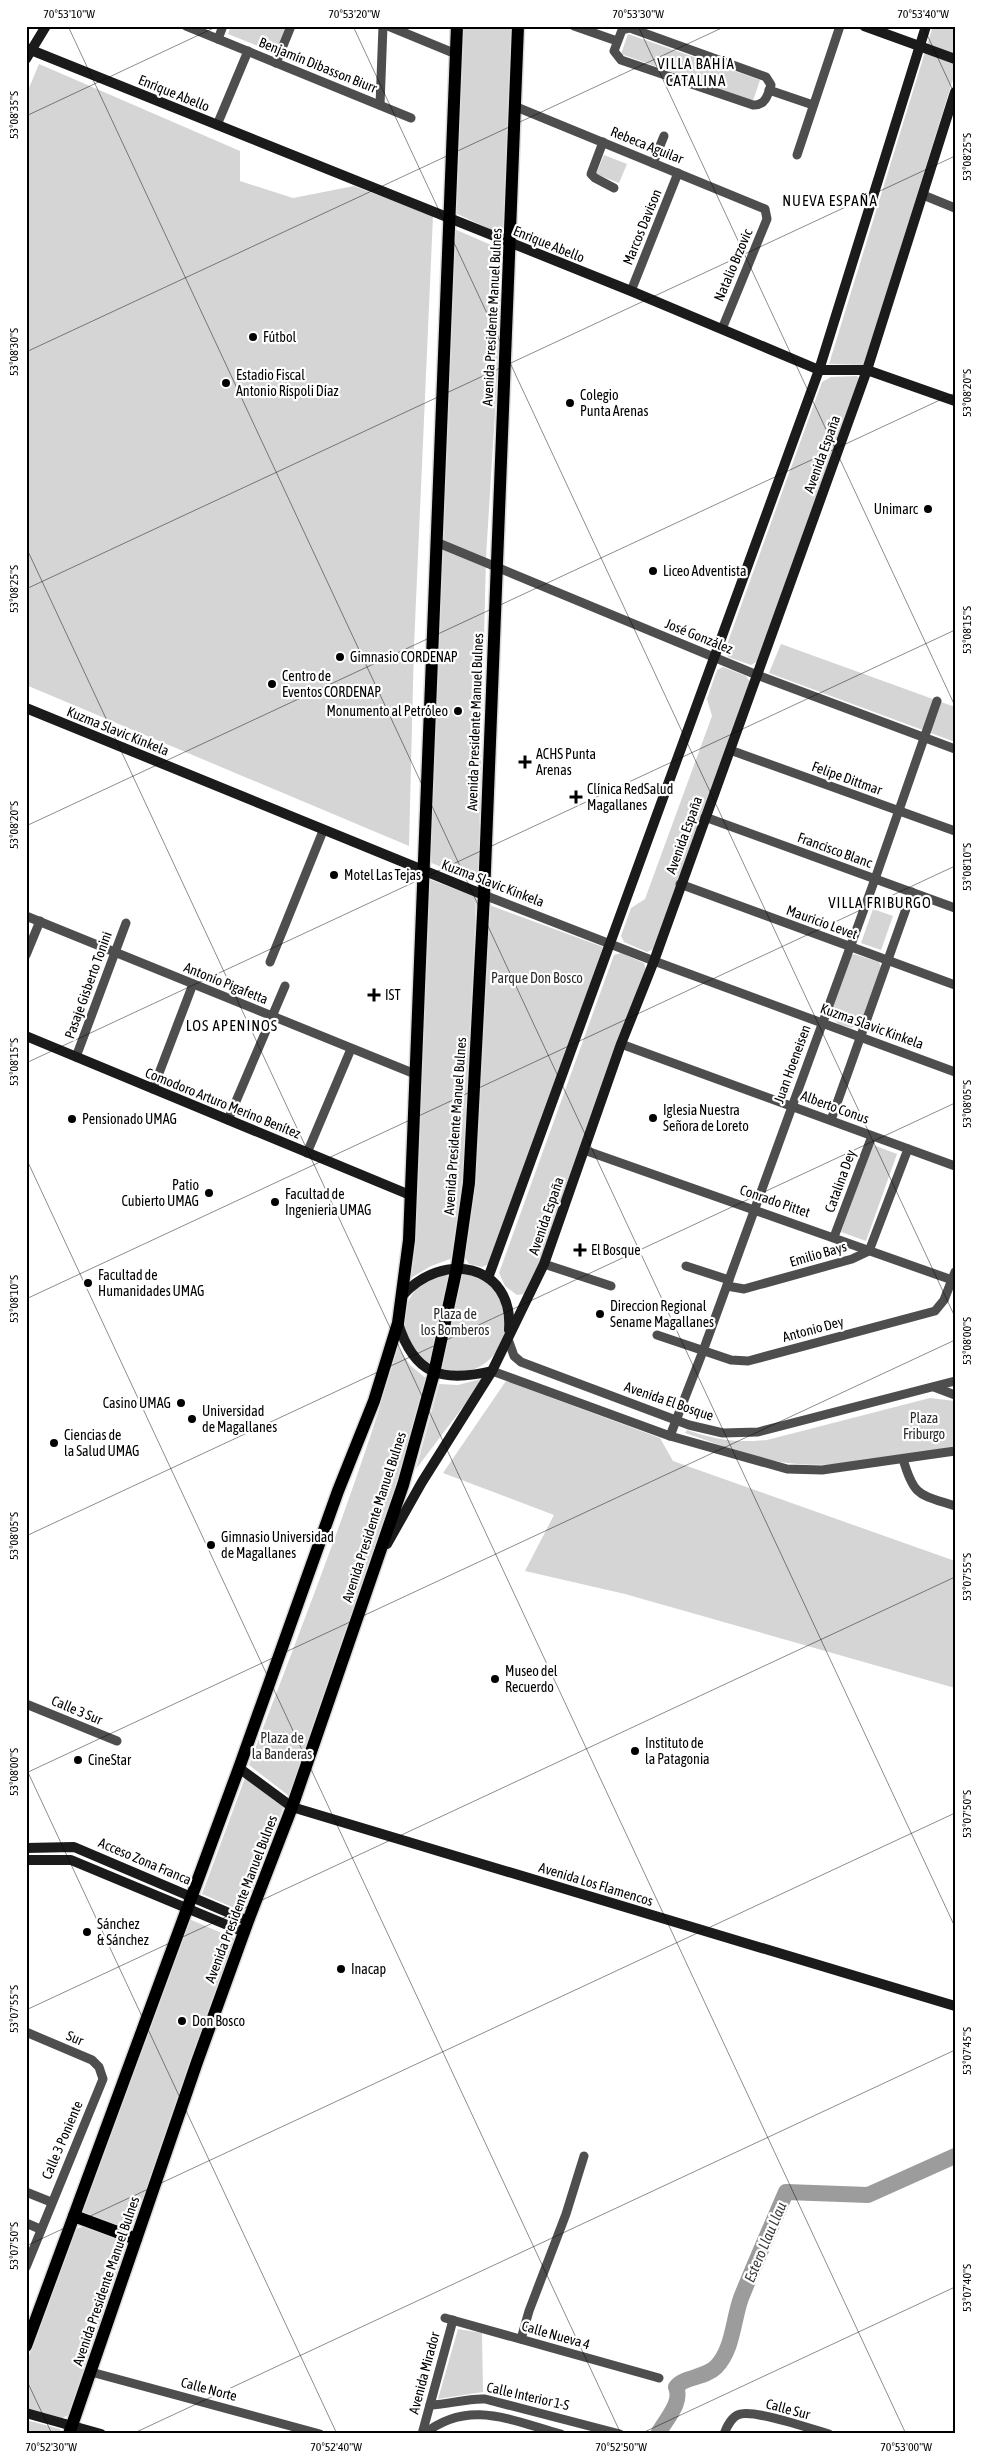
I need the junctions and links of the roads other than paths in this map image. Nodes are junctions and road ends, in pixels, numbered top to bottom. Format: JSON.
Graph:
{"nodes":[{"id":1,"x":46,"y":26,"type":"edge"},
{"id":2,"x":186,"y":26,"type":"edge"},
{"id":3,"x":223,"y":26,"type":"edge"},
{"id":4,"x":291,"y":26,"type":"edge"},
{"id":5,"x":383,"y":26,"type":"edge"},
{"id":6,"x":388,"y":26,"type":"edge"},
{"id":7,"x":456,"y":26,"type":"edge"},
{"id":8,"x":518,"y":26,"type":"edge"},
{"id":9,"x":574,"y":26,"type":"edge"},
{"id":10,"x":840,"y":26,"type":"edge"},
{"id":11,"x":864,"y":26,"type":"edge"},
{"id":12,"x":926,"y":26,"type":"edge"},
{"id":13,"x":218,"y":39,"type":"junction"},
{"id":14,"x":617,"y":41,"type":"junction"},
{"id":15,"x":920,"y":46,"type":"junction"},
{"id":16,"x":248,"y":51,"type":"junction"},
{"id":17,"x":28,"y":52,"type":"edge"},
{"id":18,"x":456,"y":54,"type":"junction"},
{"id":19,"x":955,"y":59,"type":"edge"},
{"id":20,"x":276,"y":63,"type":"junction"},
{"id":21,"x":769,"y":90,"type":"junction"},
{"id":22,"x":955,"y":92,"type":"edge"},
{"id":23,"x":380,"y":105,"type":"junction"},
{"id":24,"x":514,"y":106,"type":"junction"},
{"id":25,"x":813,"y":106,"type":"junction"},
{"id":26,"x":411,"y":118,"type":"dead end"},
{"id":27,"x":217,"y":125,"type":"junction"},
{"id":28,"x":664,"y":136,"type":"dead end"},
{"id":29,"x":603,"y":142,"type":"junction"},
{"id":30,"x":797,"y":155,"type":"dead end"},
{"id":31,"x":653,"y":163,"type":"junction"},
{"id":32,"x":678,"y":173,"type":"junction"},
{"id":33,"x":614,"y":188,"type":"dead end"},
{"id":34,"x":923,"y":195,"type":"junction"},
{"id":35,"x":955,"y":208,"type":"edge"},
{"id":36,"x":767,"y":212,"type":"joint"},
{"id":37,"x":449,"y":218,"type":"junction"},
{"id":38,"x":511,"y":243,"type":"junction"},
{"id":39,"x":631,"y":291,"type":"junction"},
{"id":40,"x":722,"y":329,"type":"junction"},
{"id":41,"x":819,"y":370,"type":"junction"},
{"id":42,"x":867,"y":370,"type":"junction"},
{"id":43,"x":954,"y":398,"type":"edge"},
{"id":44,"x":436,"y":542,"type":"junction"},
{"id":45,"x":495,"y":568,"type":"junction"},
{"id":46,"x":716,"y":658,"type":"junction"},
{"id":47,"x":758,"y":675,"type":"junction"},
{"id":48,"x":937,"y":701,"type":"dead end"},
{"id":49,"x":26,"y":708,"type":"edge"},
{"id":50,"x":924,"y":738,"type":"junction"},
{"id":51,"x":955,"y":749,"type":"edge"},
{"id":52,"x":730,"y":750,"type":"junction"},
{"id":53,"x":899,"y":810,"type":"junction"},
{"id":54,"x":705,"y":817,"type":"junction"},
{"id":55,"x":955,"y":830,"type":"edge"},
{"id":56,"x":323,"y":831,"type":"junction"},
{"id":57,"x":423,"y":871,"type":"junction"},
{"id":58,"x":875,"y":879,"type":"junction"},
{"id":59,"x":680,"y":884,"type":"junction"},
{"id":60,"x":912,"y":892,"type":"junction"},
{"id":61,"x":484,"y":894,"type":"junction"},
{"id":62,"x":955,"y":908,"type":"edge"},
{"id":63,"x":26,"y":916,"type":"edge"},
{"id":64,"x":40,"y":921,"type":"junction"},
{"id":65,"x":126,"y":923,"type":"dead end"},
{"id":66,"x":611,"y":943,"type":"junction"},
{"id":67,"x":849,"y":946,"type":"junction"},
{"id":68,"x":114,"y":952,"type":"junction"},
{"id":69,"x":26,"y":955,"type":"edge"},
{"id":70,"x":887,"y":960,"type":"junction"},
{"id":71,"x":654,"y":961,"type":"junction"},
{"id":72,"x":270,"y":962,"type":"dead end"},
{"id":73,"x":193,"y":984,"type":"junction"},
{"id":74,"x":955,"y":985,"type":"edge"},
{"id":75,"x":285,"y":986,"type":"dead end"},
{"id":76,"x":272,"y":1016,"type":"junction"},
{"id":77,"x":821,"y":1022,"type":"junction"},
{"id":78,"x":26,"y":1036,"type":"edge"},
{"id":79,"x":860,"y":1037,"type":"junction"},
{"id":80,"x":622,"y":1044,"type":"junction"},
{"id":81,"x":350,"y":1049,"type":"junction"},
{"id":82,"x":76,"y":1057,"type":"junction"},
{"id":83,"x":955,"y":1072,"type":"edge"},
{"id":84,"x":415,"y":1074,"type":"junction"},
{"id":85,"x":153,"y":1089,"type":"junction"},
{"id":86,"x":791,"y":1106,"type":"junction"},
{"id":87,"x":228,"y":1120,"type":"junction"},
{"id":88,"x":831,"y":1120,"type":"junction"},
{"id":89,"x":872,"y":1136,"type":"junction"},
{"id":90,"x":908,"y":1149,"type":"junction"},
{"id":91,"x":584,"y":1150,"type":"junction"},
{"id":92,"x":307,"y":1152,"type":"junction"},
{"id":93,"x":955,"y":1166,"type":"edge"},
{"id":94,"x":410,"y":1195,"type":"junction"},
{"id":95,"x":755,"y":1209,"type":"junction"},
{"id":96,"x":834,"y":1237,"type":"junction"},
{"id":97,"x":869,"y":1250,"type":"junction"},
{"id":98,"x":544,"y":1264,"type":"junction"},
{"id":99,"x":686,"y":1266,"type":"dead end"},
{"id":100,"x":458,"y":1267,"type":"junction"},
{"id":101,"x":488,"y":1278,"type":"junction"},
{"id":102,"x":954,"y":1278,"type":"edge"},
{"id":103,"x":728,"y":1283,"type":"junction"},
{"id":104,"x":611,"y":1286,"type":"dead end"},
{"id":105,"x":402,"y":1296,"type":"junction"},
{"id":106,"x":398,"y":1323,"type":"junction"},
{"id":107,"x":657,"y":1335,"type":"dead end"},
{"id":108,"x":508,"y":1339,"type":"junction"},
{"id":109,"x":703,"y":1351,"type":"junction"},
{"id":110,"x":492,"y":1371,"type":"junction"},
{"id":111,"x":434,"y":1374,"type":"junction"},
{"id":112,"x":955,"y":1381,"type":"edge"},
{"id":113,"x":934,"y":1387,"type":"junction"},
{"id":114,"x":955,"y":1395,"type":"edge"},
{"id":115,"x":677,"y":1420,"type":"junction"},
{"id":116,"x":670,"y":1436,"type":"junction"},
{"id":117,"x":955,"y":1451,"type":"edge"},
{"id":118,"x":903,"y":1459,"type":"junction"},
{"id":119,"x":955,"y":1506,"type":"edge"},
{"id":120,"x":378,"y":1560,"type":"junction"},
{"id":121,"x":26,"y":1704,"type":"edge"},
{"id":122,"x":117,"y":1741,"type":"dead end"},
{"id":123,"x":239,"y":1768,"type":"junction"},
{"id":124,"x":292,"y":1807,"type":"junction"},
{"id":125,"x":26,"y":1848,"type":"edge"},
{"id":126,"x":26,"y":1860,"type":"edge"},
{"id":127,"x":192,"y":1896,"type":"junction"},
{"id":128,"x":186,"y":1909,"type":"junction"},
{"id":129,"x":246,"y":1926,"type":"junction"},
{"id":130,"x":955,"y":2006,"type":"edge"},
{"id":131,"x":26,"y":2032,"type":"edge"},
{"id":132,"x":103,"y":2079,"type":"joint"},
{"id":133,"x":584,"y":2156,"type":"dead end"},
{"id":134,"x":26,"y":2192,"type":"edge"},
{"id":135,"x":51,"y":2202,"type":"junction"},
{"id":136,"x":74,"y":2216,"type":"junction"},
{"id":137,"x":26,"y":2223,"type":"edge"},
{"id":138,"x":40,"y":2229,"type":"junction"},
{"id":139,"x":136,"y":2239,"type":"junction"},
{"id":140,"x":26,"y":2267,"type":"edge"},
{"id":141,"x":449,"y":2319,"type":"joint"},
{"id":142,"x":30,"y":2325,"type":"edge"},
{"id":143,"x":521,"y":2339,"type":"junction"},
{"id":144,"x":26,"y":2346,"type":"edge"},
{"id":145,"x":91,"y":2372,"type":"junction"},
{"id":146,"x":660,"y":2378,"type":"dead end"},
{"id":147,"x":430,"y":2405,"type":"junction"},
{"id":148,"x":26,"y":2413,"type":"edge"},
{"id":149,"x":70,"y":2429,"type":"edge"},
{"id":150,"x":101,"y":2434,"type":"edge"},
{"id":151,"x":320,"y":2434,"type":"edge"},
{"id":152,"x":423,"y":2434,"type":"edge"},
{"id":153,"x":561,"y":2434,"type":"edge"},
{"id":154,"x":620,"y":2434,"type":"edge"},
{"id":155,"x":724,"y":2434,"type":"edge"},
{"id":156,"x":829,"y":2434,"type":"edge"}],
"edges":[{"from":1,"to":17,"type":"main road"},
{"from":2,"to":13,"type":"street","name":"Benjamín Dibasson Biurr"},
{"from":3,"to":13,"type":"street"},
{"from":4,"to":20,"type":"street"},
{"from":5,"to":23,"type":"street"},
{"from":6,"to":18,"type":"street"},
{"from":7,"to":18,"type":"main road"},
{"from":8,"to":24,"type":"main road","name":"Avenida Presidente Manuel Bulnes"},
{"from":9,"to":14,"type":"street"},
{"from":10,"to":25,"type":"street"},
{"from":11,"to":15,"type":"main road"},
{"from":12,"to":15,"type":"main road"},
{"from":13,"to":16,"type":"street","name":"Benjamín Dibasson Biurr"},
{"from":14,"to":21,"type":"street"},
{"from":14,"to":21,"type":"street"},
{"from":15,"to":19,"type":"main road"},
{"from":15,"to":41,"type":"main road"},
{"from":16,"to":20,"type":"street","name":"Benjamín Dibasson Biurr"},
{"from":16,"to":27,"type":"street"},
{"from":17,"to":27,"type":"main road","name":"Enrique Abello"},
{"from":18,"to":37,"type":"main road"},
{"from":20,"to":23,"type":"street","name":"Benjamín Dibasson Biurr"},
{"from":21,"to":25,"type":"street"},
{"from":22,"to":34,"type":"main road","name":"Avenida España"},
{"from":23,"to":26,"type":"street","name":"Benjamín Dibasson Biurr"},
{"from":24,"to":29,"type":"street","name":"Rebeca Aguilar"},
{"from":24,"to":38,"type":"main road","name":"Avenida Presidente Manuel Bulnes"},
{"from":25,"to":30,"type":"street"},
{"from":27,"to":37,"type":"main road","name":"Enrique Abello"},
{"from":28,"to":31,"type":"street"},
{"from":29,"to":31,"type":"street","name":"Rebeca Aguilar"},
{"from":29,"to":33,"type":"street"},
{"from":31,"to":32,"type":"street","name":"Rebeca Aguilar"},
{"from":32,"to":36,"type":"street","name":"Rebeca Aguilar"},
{"from":32,"to":39,"type":"street","name":"Marcos Davison"},
{"from":34,"to":35,"type":"street"},
{"from":34,"to":42,"type":"main road","name":"Avenida España"},
{"from":36,"to":40,"type":"street","name":"Natalio Brzovic"},
{"from":37,"to":38,"type":"main road","name":"Enrique Abello"},
{"from":37,"to":44,"type":"main road"},
{"from":38,"to":39,"type":"main road","name":"Enrique Abello"},
{"from":38,"to":45,"type":"main road","name":"Avenida Presidente Manuel Bulnes"},
{"from":39,"to":40,"type":"main road","name":"Enrique Abello"},
{"from":40,"to":41,"type":"main road","name":"Enrique Abello"},
{"from":41,"to":42,"type":"main road","name":"Enrique Abello"},
{"from":41,"to":46,"type":"main road"},
{"from":42,"to":43,"type":"main road","name":"Enrique Abello"},
{"from":42,"to":47,"type":"main road","name":"Avenida España"},
{"from":44,"to":45,"type":"street","name":"José González"},
{"from":44,"to":57,"type":"main road"},
{"from":45,"to":46,"type":"street","name":"José González"},
{"from":45,"to":61,"type":"main road","name":"Avenida Presidente Manuel Bulnes"},
{"from":46,"to":47,"type":"street","name":"José González"},
{"from":46,"to":66,"type":"main road"},
{"from":47,"to":50,"type":"street","name":"José González"},
{"from":47,"to":52,"type":"main road","name":"Avenida España"},
{"from":48,"to":50,"type":"street","name":"Juan Hoeneisen"},
{"from":49,"to":56,"type":"main road","name":"Kuzma Slavic Kinkela"},
{"from":50,"to":51,"type":"street","name":"José González"},
{"from":50,"to":53,"type":"street","name":"Juan Hoeneisen"},
{"from":52,"to":53,"type":"street","name":"Felipe Dittmar"},
{"from":52,"to":54,"type":"main road","name":"Avenida España"},
{"from":53,"to":55,"type":"street","name":"Felipe Dittmar"},
{"from":53,"to":58,"type":"street","name":"Juan Hoeneisen"},
{"from":54,"to":58,"type":"street","name":"Francisco Blanc"},
{"from":54,"to":59,"type":"main road","name":"Avenida España"},
{"from":56,"to":57,"type":"main road","name":"Kuzma Slavic Kinkela"},
{"from":56,"to":72,"type":"street"},
{"from":57,"to":61,"type":"main road","name":"Kuzma Slavic Kinkela"},
{"from":57,"to":84,"type":"main road"},
{"from":58,"to":60,"type":"street","name":"Francisco Blanc"},
{"from":58,"to":67,"type":"street","name":"Juan Hoeneisen"},
{"from":59,"to":67,"type":"street","name":"Mauricio Levet"},
{"from":59,"to":71,"type":"main road","name":"Avenida España"},
{"from":60,"to":62,"type":"street","name":"Francisco Blanc"},
{"from":60,"to":70,"type":"street"},
{"from":61,"to":66,"type":"street","name":"Kuzma Slavic Kinkela"},
{"from":61,"to":100,"type":"main road","name":"Avenida Presidente Manuel Bulnes"},
{"from":63,"to":64,"type":"street","name":"Antonio Pigafetta"},
{"from":64,"to":68,"type":"street","name":"Antonio Pigafetta"},
{"from":64,"to":69,"type":"street"},
{"from":65,"to":68,"type":"street","name":"Pasaje Gisberto Tonini"},
{"from":66,"to":71,"type":"street","name":"Kuzma Slavic Kinkela"},
{"from":66,"to":101,"type":"main road"},
{"from":67,"to":70,"type":"street","name":"Mauricio Levet"},
{"from":67,"to":77,"type":"street","name":"Juan Hoeneisen"},
{"from":68,"to":73,"type":"street","name":"Antonio Pigafetta"},
{"from":68,"to":82,"type":"street","name":"Pasaje Gisberto Tonini"},
{"from":70,"to":74,"type":"street","name":"Mauricio Levet"},
{"from":70,"to":79,"type":"street"},
{"from":71,"to":77,"type":"street","name":"Kuzma Slavic Kinkela"},
{"from":71,"to":80,"type":"main road","name":"Avenida España"},
{"from":73,"to":76,"type":"street","name":"Antonio Pigafetta"},
{"from":73,"to":85,"type":"street"},
{"from":75,"to":76,"type":"street"},
{"from":76,"to":81,"type":"street","name":"Antonio Pigafetta"},
{"from":76,"to":87,"type":"street"},
{"from":77,"to":79,"type":"street","name":"Kuzma Slavic Kinkela"},
{"from":77,"to":86,"type":"street","name":"Juan Hoeneisen"},
{"from":78,"to":82,"type":"main road","name":"Comodoro Arturo Merino Benítez"},
{"from":79,"to":83,"type":"street","name":"Kuzma Slavic Kinkela"},
{"from":79,"to":88,"type":"street"},
{"from":80,"to":86,"type":"street","name":"Alberto Conus"},
{"from":80,"to":91,"type":"main road","name":"Avenida España"},
{"from":81,"to":84,"type":"street","name":"Antonio Pigafetta"},
{"from":81,"to":92,"type":"street"},
{"from":82,"to":85,"type":"main road","name":"Comodoro Arturo Merino Benítez"},
{"from":84,"to":94,"type":"main road"},
{"from":85,"to":87,"type":"main road","name":"Comodoro Arturo Merino Benítez"},
{"from":86,"to":88,"type":"street","name":"Alberto Conus"},
{"from":86,"to":95,"type":"street","name":"Juan Hoeneisen"},
{"from":87,"to":92,"type":"main road","name":"Comodoro Arturo Merino Benítez"},
{"from":88,"to":89,"type":"street","name":"Alberto Conus"},
{"from":89,"to":90,"type":"street","name":"Alberto Conus"},
{"from":89,"to":96,"type":"street","name":"Catalina Dey"},
{"from":90,"to":93,"type":"street","name":"Alberto Conus"},
{"from":90,"to":97,"type":"street"},
{"from":91,"to":95,"type":"street","name":"Conrado Pittet"},
{"from":91,"to":98,"type":"main road","name":"Avenida España"},
{"from":92,"to":94,"type":"main road","name":"Comodoro Arturo Merino Benítez"},
{"from":94,"to":105,"type":"main road"},
{"from":95,"to":96,"type":"street","name":"Conrado Pittet"},
{"from":95,"to":103,"type":"street","name":"Juan Hoeneisen"},
{"from":96,"to":97,"type":"street","name":"Conrado Pittet"},
{"from":97,"to":102,"type":"street","name":"Conrado Pittet"},
{"from":97,"to":103,"type":"street","name":"Emilio Bays"},
{"from":98,"to":104,"type":"street"},
{"from":98,"to":108,"type":"main road","name":"Avenida España"},
{"from":99,"to":103,"type":"street","name":"Emilio Bays"},
{"from":100,"to":101,"type":"main road"},
{"from":100,"to":105,"type":"main road"},
{"from":100,"to":111,"type":"main road","name":"Avenida Presidente Manuel Bulnes"},
{"from":101,"to":108,"type":"main road"},
{"from":102,"to":109,"type":"street","name":"Antonio Dey"},
{"from":103,"to":109,"type":"street","name":"Juan Hoeneisen"},
{"from":105,"to":106,"type":"main road"},
{"from":106,"to":111,"type":"main road"},
{"from":106,"to":123,"type":"main road"},
{"from":107,"to":109,"type":"street","name":"Antonio Dey"},
{"from":108,"to":110,"type":"main road","name":"Avenida España"},
{"from":108,"to":115,"type":"street","name":"Avenida El Bosque"},
{"from":109,"to":115,"type":"street","name":"Juan Hoeneisen"},
{"from":110,"to":111,"type":"main road"},
{"from":110,"to":116,"type":"street"},
{"from":110,"to":120,"type":"main road","name":"Avenida España"},
{"from":111,"to":120,"type":"main road","name":"Avenida Presidente Manuel Bulnes"},
{"from":112,"to":113,"type":"street","name":"Avenida El Bosque"},
{"from":113,"to":114,"type":"street"},
{"from":113,"to":115,"type":"street","name":"Avenida El Bosque"},
{"from":115,"to":116,"type":"street","name":"Juan Hoeneisen"},
{"from":116,"to":118,"type":"street"},
{"from":117,"to":118,"type":"street"},
{"from":118,"to":119,"type":"street"},
{"from":120,"to":124,"type":"main road","name":"Avenida Presidente Manuel Bulnes"},
{"from":121,"to":122,"type":"street","name":"Calle 3 Sur"},
{"from":123,"to":124,"type":"main road","name":"Avenida Los Flamencos"},
{"from":123,"to":127,"type":"main road"},
{"from":124,"to":129,"type":"main road","name":"Avenida Presidente Manuel Bulnes"},
{"from":124,"to":130,"type":"main road","name":"Avenida Los Flamencos"},
{"from":125,"to":127,"type":"main road","name":"Acceso Zona Franca"},
{"from":126,"to":128,"type":"main road","name":"Acceso Zona Franca"},
{"from":127,"to":128,"type":"main road"},
{"from":127,"to":129,"type":"main road","name":"Acceso Zona Franca"},
{"from":128,"to":129,"type":"main road","name":"Acceso Zona Franca"},
{"from":128,"to":136,"type":"main road"},
{"from":129,"to":139,"type":"main road","name":"Avenida Presidente Manuel Bulnes"},
{"from":131,"to":132,"type":"street","name":"Sur"},
{"from":132,"to":135,"type":"street","name":"Calle 3 Poniente"},
{"from":133,"to":143,"type":"street"},
{"from":134,"to":135,"type":"street"},
{"from":135,"to":138,"type":"street","name":"Calle 3 Poniente"},
{"from":136,"to":139,"type":"main road"},
{"from":136,"to":142,"type":"main road"},
{"from":137,"to":138,"type":"street"},
{"from":138,"to":140,"type":"street","name":"Calle 3 Poniente"},
{"from":139,"to":145,"type":"main road","name":"Avenida Presidente Manuel Bulnes"},
{"from":141,"to":143,"type":"street","name":"Calle Nueva 4"},
{"from":141,"to":147,"type":"street","name":"Avenida Mirador"},
{"from":142,"to":144,"type":"main road"},
{"from":143,"to":146,"type":"street","name":"Calle Nueva 4"},
{"from":145,"to":149,"type":"main road","name":"Avenida Presidente Manuel Bulnes"},
{"from":145,"to":151,"type":"street","name":"Calle Norte"},
{"from":147,"to":152,"type":"street","name":"Avenida Mirador"},
{"from":147,"to":154,"type":"street","name":"Calle Interior 1-S"},
{"from":148,"to":149,"type":"main road"},
{"from":149,"to":150,"type":"main road"},
{"from":152,"to":153,"type":"street"},
{"from":155,"to":156,"type":"street","name":"Calle Sur"}]}
